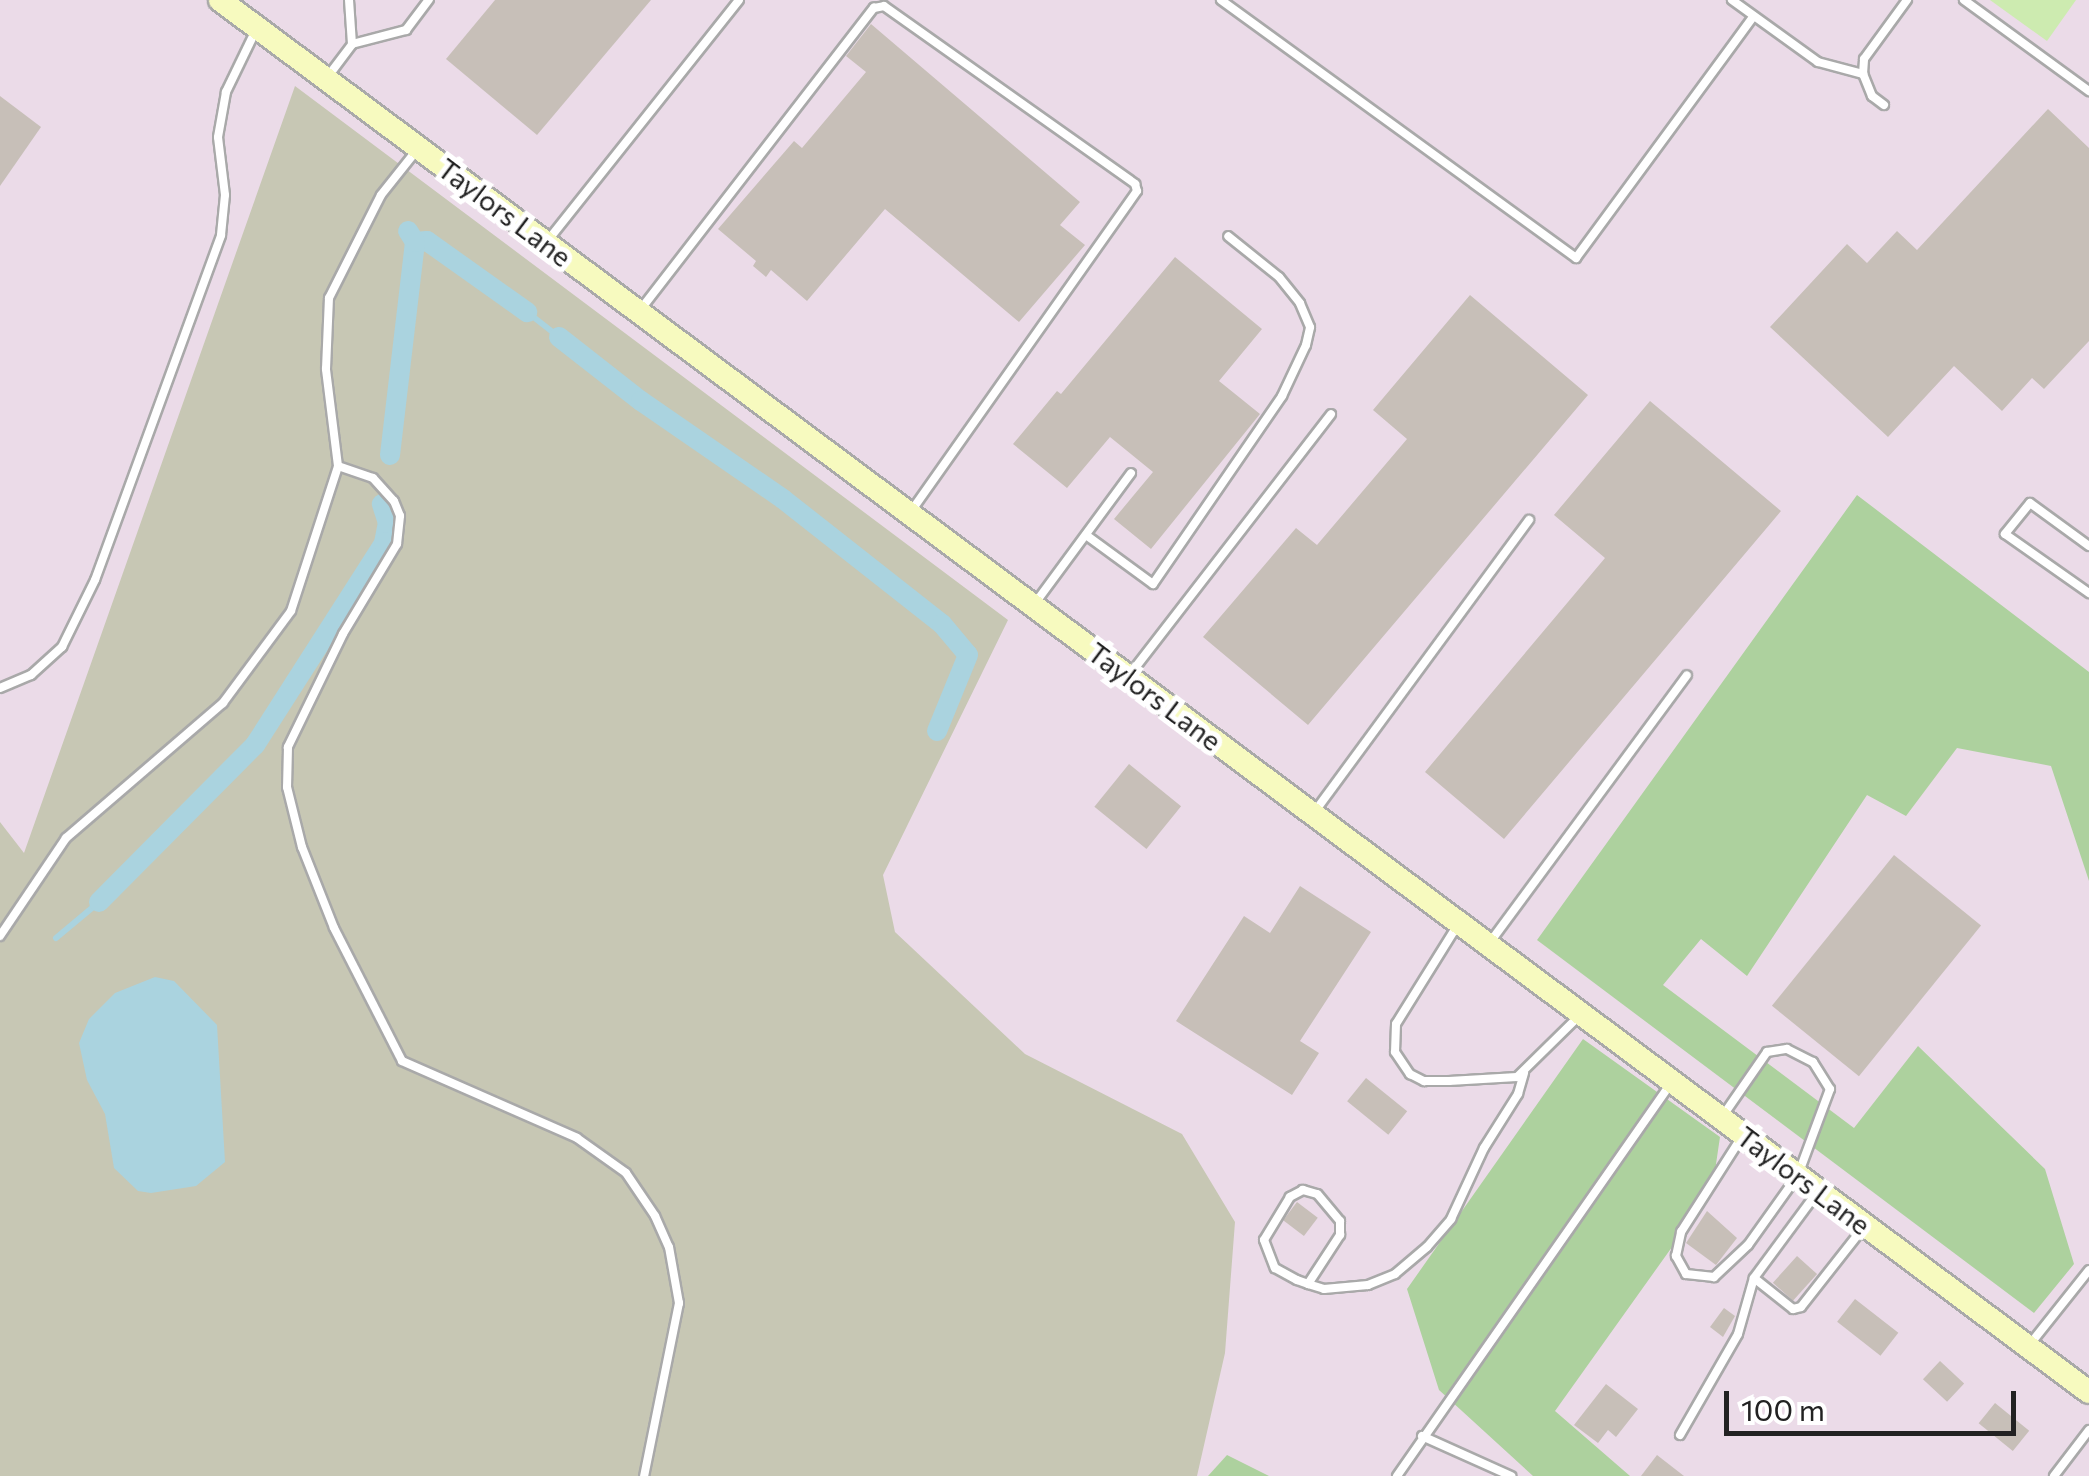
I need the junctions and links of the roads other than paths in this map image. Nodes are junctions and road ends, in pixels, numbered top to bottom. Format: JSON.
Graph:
{"nodes":[{"id":1,"x":220,"y":0,"type":"edge"},
{"id":2,"x":350,"y":0,"type":"edge"},
{"id":3,"x":430,"y":0,"type":"edge"},
{"id":4,"x":739,"y":0,"type":"edge"},
{"id":5,"x":1221,"y":0,"type":"edge"},
{"id":6,"x":1732,"y":0,"type":"edge"},
{"id":7,"x":1907,"y":0,"type":"edge"},
{"id":8,"x":1964,"y":0,"type":"edge"},
{"id":9,"x":1754,"y":16,"type":"junction"},
{"id":10,"x":258,"y":28,"type":"junction"},
{"id":11,"x":352,"y":44,"type":"junction"},
{"id":12,"x":1864,"y":74,"type":"junction"},
{"id":13,"x":326,"y":79,"type":"junction"},
{"id":14,"x":2089,"y":90,"type":"edge"},
{"id":15,"x":1884,"y":105,"type":"dead end"},
{"id":16,"x":418,"y":148,"type":"junction"},
{"id":17,"x":1228,"y":236,"type":"dead end"},
{"id":18,"x":546,"y":243,"type":"junction"},
{"id":19,"x":638,"y":311,"type":"junction"},
{"id":20,"x":1331,"y":414,"type":"dead end"},
{"id":21,"x":338,"y":466,"type":"junction"},
{"id":22,"x":1131,"y":473,"type":"dead end"},
{"id":23,"x":909,"y":513,"type":"junction"},
{"id":24,"x":1528,"y":520,"type":"dead end"},
{"id":25,"x":1086,"y":535,"type":"junction"},
{"id":26,"x":2089,"y":546,"type":"edge"},
{"id":27,"x":2089,"y":593,"type":"edge"},
{"id":28,"x":1034,"y":606,"type":"junction"},
{"id":29,"x":1687,"y":675,"type":"dead end"},
{"id":30,"x":1128,"y":676,"type":"junction"},
{"id":31,"x":0,"y":688,"type":"edge"},
{"id":32,"x":1313,"y":814,"type":"junction"},
{"id":33,"x":1459,"y":923,"type":"junction"},
{"id":34,"x":0,"y":936,"type":"edge"},
{"id":35,"x":1489,"y":945,"type":"junction"},
{"id":36,"x":1581,"y":1013,"type":"junction"},
{"id":37,"x":1524,"y":1073,"type":"junction"},
{"id":38,"x":1673,"y":1082,"type":"junction"},
{"id":39,"x":1721,"y":1118,"type":"junction"},
{"id":40,"x":1744,"y":1134,"type":"junction"},
{"id":41,"x":1798,"y":1175,"type":"junction"},
{"id":42,"x":1818,"y":1190,"type":"junction"},
{"id":43,"x":1866,"y":1225,"type":"junction"},
{"id":44,"x":2089,"y":1270,"type":"edge"},
{"id":45,"x":1754,"y":1278,"type":"junction"},
{"id":46,"x":1308,"y":1284,"type":"junction"},
{"id":47,"x":2028,"y":1347,"type":"junction"},
{"id":48,"x":2089,"y":1392,"type":"edge"},
{"id":49,"x":2089,"y":1430,"type":"edge"},
{"id":50,"x":1680,"y":1436,"type":"dead end"},
{"id":51,"x":1419,"y":1440,"type":"junction"},
{"id":52,"x":644,"y":1476,"type":"edge"},
{"id":53,"x":1397,"y":1476,"type":"edge"},
{"id":54,"x":1511,"y":1476,"type":"edge"},
{"id":55,"x":2054,"y":1476,"type":"edge"}],
"edges":[{"from":1,"to":10,"type":"street","name":"Taylors Lane"},
{"from":2,"to":11,"type":"lane"},
{"from":3,"to":11,"type":"lane"},
{"from":4,"to":18,"type":"lane"},
{"from":5,"to":9,"type":"lane"},
{"from":6,"to":9,"type":"lane"},
{"from":7,"to":12,"type":"lane"},
{"from":8,"to":14,"type":"lane"},
{"from":9,"to":12,"type":"lane"},
{"from":10,"to":13,"type":"street","name":"Taylors Lane"},
{"from":10,"to":31,"type":"lane"},
{"from":11,"to":13,"type":"lane"},
{"from":12,"to":15,"type":"lane"},
{"from":13,"to":16,"type":"street","name":"Taylors Lane"},
{"from":16,"to":18,"type":"street","name":"Taylors Lane"},
{"from":16,"to":21,"type":"lane"},
{"from":17,"to":25,"type":"lane"},
{"from":18,"to":19,"type":"street","name":"Taylors Lane"},
{"from":19,"to":23,"type":"street","name":"Taylors Lane"},
{"from":19,"to":23,"type":"lane"},
{"from":20,"to":30,"type":"lane"},
{"from":21,"to":34,"type":"lane"},
{"from":21,"to":52,"type":"lane"},
{"from":22,"to":25,"type":"lane"},
{"from":23,"to":28,"type":"street","name":"Taylors Lane"},
{"from":24,"to":32,"type":"lane"},
{"from":25,"to":28,"type":"lane"},
{"from":26,"to":27,"type":"lane"},
{"from":28,"to":30,"type":"street","name":"Taylors Lane"},
{"from":29,"to":35,"type":"lane"},
{"from":30,"to":32,"type":"street","name":"Taylors Lane"},
{"from":32,"to":33,"type":"street","name":"Taylors Lane"},
{"from":33,"to":35,"type":"street","name":"Taylors Lane"},
{"from":33,"to":37,"type":"lane"},
{"from":35,"to":36,"type":"street","name":"Taylors Lane"},
{"from":36,"to":37,"type":"lane"},
{"from":36,"to":38,"type":"street","name":"Taylors Lane"},
{"from":37,"to":46,"type":"lane"},
{"from":38,"to":39,"type":"street","name":"Taylors Lane"},
{"from":38,"to":51,"type":"lane"},
{"from":39,"to":40,"type":"street","name":"Taylors Lane"},
{"from":39,"to":41,"type":"lane"},
{"from":40,"to":41,"type":"street","name":"Taylors Lane"},
{"from":40,"to":41,"type":"lane"},
{"from":41,"to":42,"type":"street","name":"Taylors Lane"},
{"from":42,"to":43,"type":"street","name":"Taylors Lane"},
{"from":42,"to":45,"type":"lane"},
{"from":43,"to":45,"type":"lane"},
{"from":43,"to":47,"type":"street","name":"Taylors Lane"},
{"from":44,"to":47,"type":"lane"},
{"from":45,"to":50,"type":"lane"},
{"from":46,"to":46,"type":"lane"},
{"from":47,"to":48,"type":"street","name":"Taylors Lane"},
{"from":49,"to":55,"type":"lane"},
{"from":51,"to":53,"type":"lane"},
{"from":51,"to":54,"type":"lane"}]}
